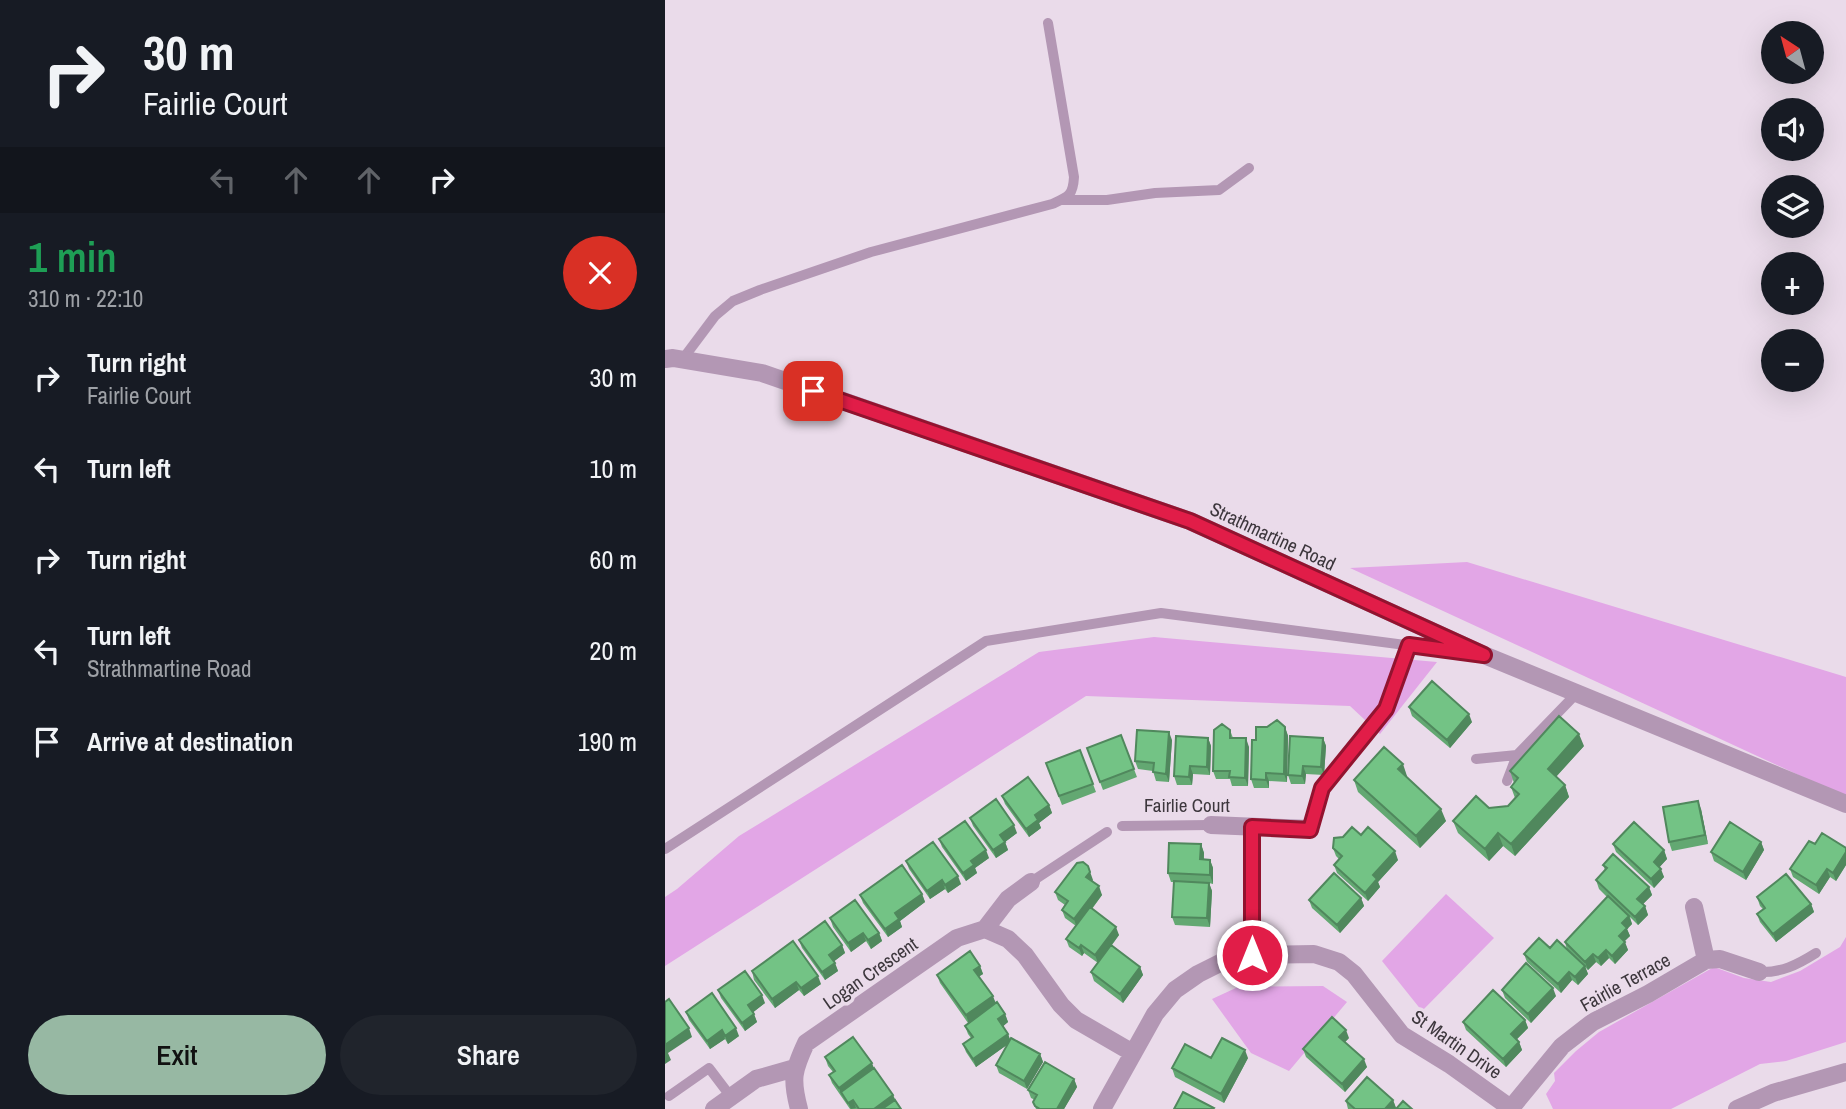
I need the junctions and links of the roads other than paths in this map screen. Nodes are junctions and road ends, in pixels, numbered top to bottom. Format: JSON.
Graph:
{"nodes":[{"id":1,"x":1048,"y":23,"type":"dead end"},
{"id":2,"x":1249,"y":168,"type":"dead end"},
{"id":3,"x":1062,"y":200,"type":"junction"},
{"id":4,"x":673,"y":360,"type":"edge"},
{"id":5,"x":1409,"y":645,"type":"junction"},
{"id":6,"x":1484,"y":655,"type":"junction"},
{"id":7,"x":1576,"y":694,"type":"junction"},
{"id":8,"x":1517,"y":755,"type":"junction"},
{"id":9,"x":1476,"y":759,"type":"dead end"},
{"id":10,"x":1507,"y":781,"type":"edge"},
{"id":11,"x":1846,"y":804,"type":"edge"},
{"id":12,"x":1211,"y":825,"type":"joint"},
{"id":13,"x":1122,"y":826,"type":"dead end"},
{"id":14,"x":1252,"y":827,"type":"junction"},
{"id":15,"x":1310,"y":830,"type":"joint"},
{"id":16,"x":1107,"y":832,"type":"dead end"},
{"id":17,"x":665,"y":849,"type":"edge"},
{"id":18,"x":1031,"y":883,"type":"joint"},
{"id":19,"x":1694,"y":907,"type":"dead end"},
{"id":20,"x":985,"y":929,"type":"junction"},
{"id":21,"x":1816,"y":953,"type":"dead end"},
{"id":22,"x":1252,"y":955,"type":"junction"},
{"id":23,"x":1706,"y":960,"type":"junction"},
{"id":24,"x":1759,"y":972,"type":"joint"},
{"id":25,"x":1133,"y":1053,"type":"junction"},
{"id":26,"x":795,"y":1068,"type":"junction"},
{"id":27,"x":1846,"y":1072,"type":"edge"},
{"id":28,"x":669,"y":1096,"type":"dead end"},
{"id":29,"x":731,"y":1097,"type":"junction"},
{"id":30,"x":1511,"y":1108,"type":"edge"},
{"id":31,"x":714,"y":1109,"type":"edge"},
{"id":32,"x":799,"y":1109,"type":"edge"},
{"id":33,"x":1102,"y":1109,"type":"edge"},
{"id":34,"x":1737,"y":1109,"type":"edge"}],
"edges":[{"from":1,"to":3,"type":"lane"},
{"from":2,"to":3,"type":"lane"},
{"from":3,"to":4,"type":"lane"},
{"from":4,"to":6,"type":"street","name":"Strathmartine Road"},
{"from":5,"to":6,"type":"lane"},
{"from":5,"to":15,"type":"lane"},
{"from":5,"to":17,"type":"lane"},
{"from":6,"to":7,"type":"street","name":"Strathmartine Road"},
{"from":7,"to":8,"type":"lane"},
{"from":7,"to":11,"type":"street","name":"Strathmartine Road"},
{"from":8,"to":9,"type":"lane"},
{"from":8,"to":10,"type":"lane"},
{"from":12,"to":13,"type":"lane","name":"Fairlie Court"},
{"from":12,"to":14,"type":"street","name":"Fairlie Court"},
{"from":14,"to":15,"type":"street","name":"Fairlie Court"},
{"from":14,"to":22,"type":"street","name":"Fairlie Court"},
{"from":16,"to":18,"type":"lane"},
{"from":18,"to":20,"type":"street"},
{"from":19,"to":23,"type":"street"},
{"from":20,"to":25,"type":"street"},
{"from":20,"to":26,"type":"street","name":"Logan Crescent"},
{"from":21,"to":24,"type":"lane"},
{"from":22,"to":25,"type":"street","name":"St Martin Drive"},
{"from":22,"to":30,"type":"street","name":"St Martin Drive"},
{"from":23,"to":24,"type":"street"},
{"from":23,"to":30,"type":"street","name":"Fairlie Terrace"},
{"from":25,"to":33,"type":"street","name":"St Martin Drive"},
{"from":26,"to":29,"type":"street"},
{"from":26,"to":32,"type":"street"},
{"from":27,"to":34,"type":"street"},
{"from":28,"to":29,"type":"lane"},
{"from":29,"to":31,"type":"street"}]}
